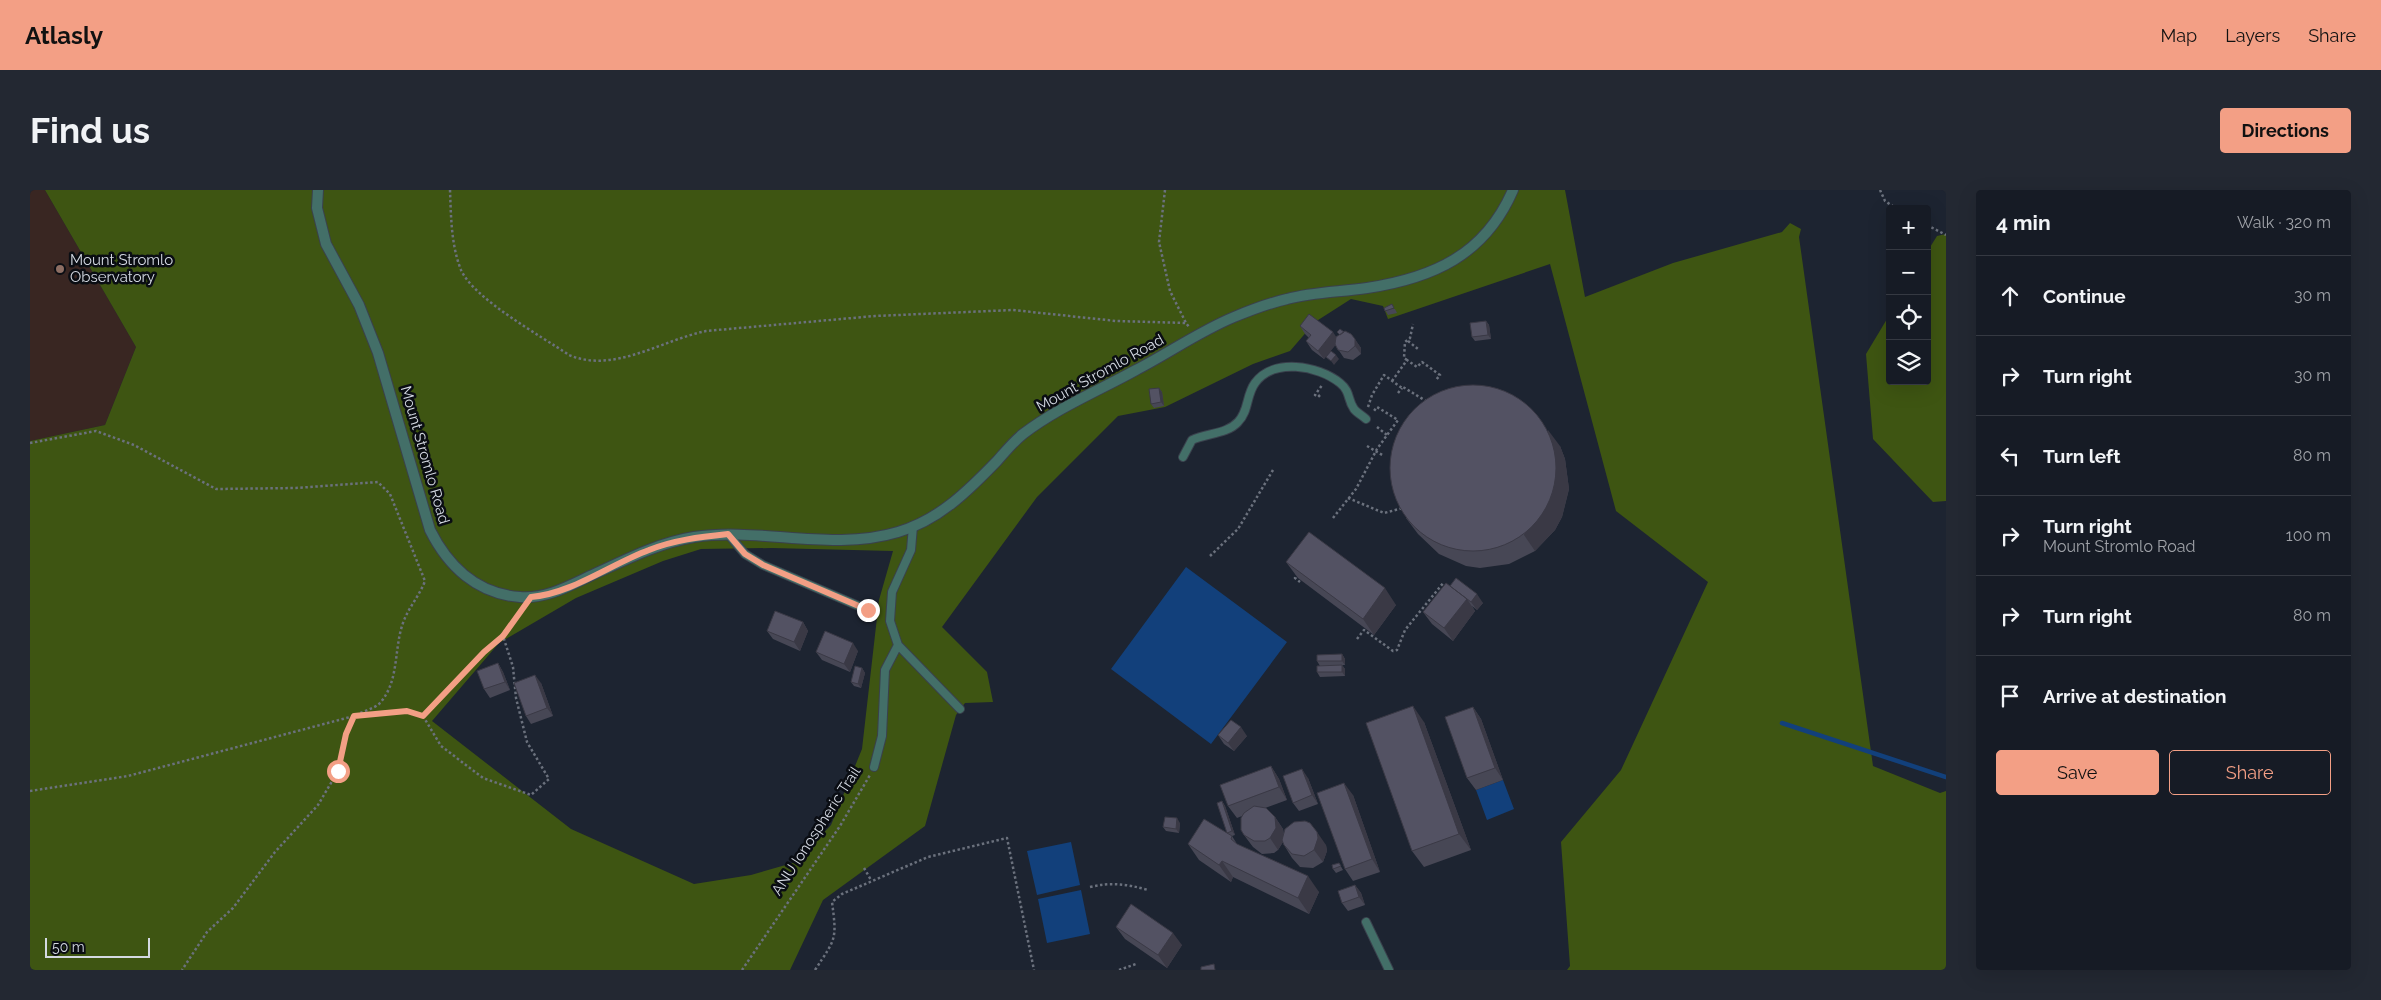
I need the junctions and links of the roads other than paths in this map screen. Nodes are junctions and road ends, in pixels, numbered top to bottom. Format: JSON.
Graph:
{"nodes":[{"id":1,"x":318,"y":190,"type":"edge"},
{"id":2,"x":1514,"y":190,"type":"edge"},
{"id":3,"x":1366,"y":419,"type":"road end"},
{"id":4,"x":1183,"y":456,"type":"dead end"},
{"id":5,"x":913,"y":526,"type":"junction"},
{"id":6,"x":728,"y":534,"type":"junction"},
{"id":7,"x":868,"y":610,"type":"dead end"},
{"id":8,"x":898,"y":645,"type":"junction"},
{"id":9,"x":960,"y":709,"type":"dead end"},
{"id":10,"x":874,"y":767,"type":"road end"},
{"id":11,"x":1366,"y":922,"type":"dead end"},
{"id":12,"x":1389,"y":970,"type":"edge"}],
"edges":[{"from":1,"to":6,"type":"street","name":"Mount Stromlo Road"},
{"from":2,"to":5,"type":"street","name":"Mount Stromlo Road"},
{"from":3,"to":4,"type":"lane"},
{"from":5,"to":6,"type":"street","name":"Mount Stromlo Road"},
{"from":5,"to":8,"type":"lane"},
{"from":6,"to":7,"type":"lane"},
{"from":8,"to":9,"type":"lane"},
{"from":8,"to":10,"type":"lane","name":"ANU Ionospheric Trail"},
{"from":11,"to":12,"type":"lane"}]}
